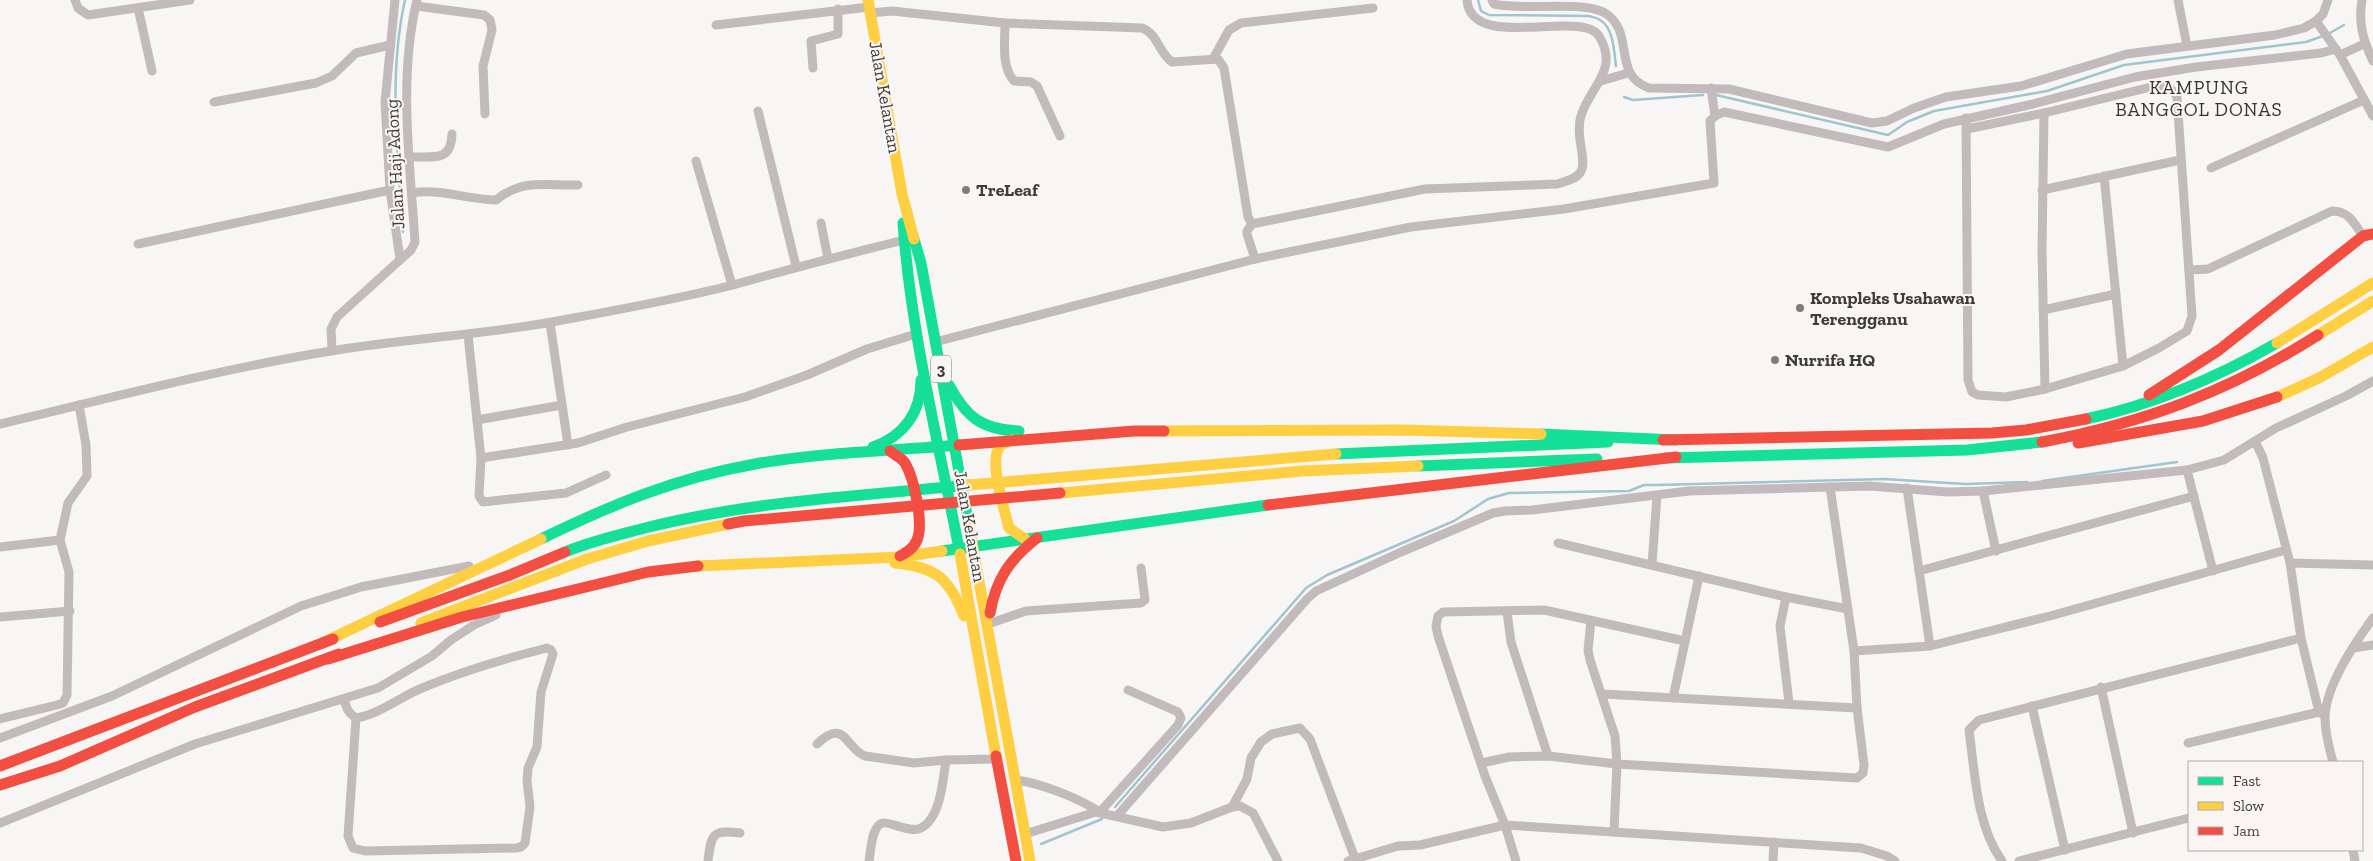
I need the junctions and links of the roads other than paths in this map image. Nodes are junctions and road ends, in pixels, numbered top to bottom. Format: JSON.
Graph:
{"nodes":[{"id":1,"x":75,"y":0,"type":"edge"},
{"id":2,"x":184,"y":0,"type":"edge"},
{"id":3,"x":394,"y":0,"type":"edge"},
{"id":4,"x":1467,"y":0,"type":"edge"},
{"id":5,"x":1492,"y":0,"type":"edge"},
{"id":6,"x":2178,"y":0,"type":"edge"},
{"id":7,"x":2328,"y":0,"type":"edge"},
{"id":8,"x":2362,"y":0,"type":"edge"},
{"id":9,"x":416,"y":3,"type":"edge"},
{"id":10,"x":869,"y":7,"type":"edge"},
{"id":11,"x":138,"y":8,"type":"junction"},
{"id":12,"x":1373,"y":8,"type":"dead end"},
{"id":13,"x":838,"y":9,"type":"junction"},
{"id":14,"x":1004,"y":23,"type":"junction"},
{"id":15,"x":2318,"y":24,"type":"junction"},
{"id":16,"x":716,"y":25,"type":"dead end"},
{"id":17,"x":390,"y":45,"type":"junction"},
{"id":18,"x":2187,"y":46,"type":"junction"},
{"id":19,"x":2360,"y":46,"type":"junction"},
{"id":20,"x":2339,"y":50,"type":"junction"},
{"id":21,"x":1212,"y":59,"type":"junction"},
{"id":22,"x":2373,"y":61,"type":"edge"},
{"id":23,"x":813,"y":68,"type":"dead end"},
{"id":24,"x":152,"y":71,"type":"dead end"},
{"id":25,"x":1628,"y":73,"type":"junction"},
{"id":26,"x":1601,"y":81,"type":"junction"},
{"id":27,"x":1711,"y":88,"type":"junction"},
{"id":28,"x":2364,"y":100,"type":"junction"},
{"id":29,"x":214,"y":102,"type":"dead end"},
{"id":30,"x":758,"y":111,"type":"dead end"},
{"id":31,"x":2044,"y":113,"type":"junction"},
{"id":32,"x":485,"y":114,"type":"dead end"},
{"id":33,"x":1714,"y":116,"type":"junction"},
{"id":34,"x":2373,"y":116,"type":"edge"},
{"id":35,"x":1966,"y":118,"type":"junction"},
{"id":36,"x":1967,"y":129,"type":"junction"},
{"id":37,"x":452,"y":134,"type":"dead end"},
{"id":38,"x":1060,"y":136,"type":"dead end"},
{"id":39,"x":410,"y":156,"type":"junction"},
{"id":40,"x":2180,"y":160,"type":"junction"},
{"id":41,"x":696,"y":161,"type":"dead end"},
{"id":42,"x":2211,"y":168,"type":"dead end"},
{"id":43,"x":2104,"y":176,"type":"junction"},
{"id":44,"x":578,"y":185,"type":"dead end"},
{"id":45,"x":390,"y":190,"type":"junction"},
{"id":46,"x":2042,"y":190,"type":"junction"},
{"id":47,"x":412,"y":193,"type":"junction"},
{"id":48,"x":902,"y":194,"type":"junction"},
{"id":49,"x":821,"y":223,"type":"dead end"},
{"id":50,"x":1252,"y":224,"type":"junction"},
{"id":51,"x":2368,"y":235,"type":"edge"},
{"id":52,"x":904,"y":240,"type":"junction"},
{"id":53,"x":138,"y":244,"type":"dead end"},
{"id":54,"x":1254,"y":256,"type":"junction"},
{"id":55,"x":828,"y":258,"type":"junction"},
{"id":56,"x":400,"y":259,"type":"junction"},
{"id":57,"x":796,"y":266,"type":"junction"},
{"id":58,"x":2189,"y":270,"type":"junction"},
{"id":59,"x":2372,"y":284,"type":"edge"},
{"id":60,"x":732,"y":285,"type":"junction"},
{"id":61,"x":2116,"y":294,"type":"junction"},
{"id":62,"x":2373,"y":301,"type":"edge"},
{"id":63,"x":2043,"y":310,"type":"junction"},
{"id":64,"x":550,"y":322,"type":"junction"},
{"id":65,"x":916,"y":334,"type":"junction"},
{"id":66,"x":468,"y":335,"type":"junction"},
{"id":67,"x":935,"y":342,"type":"junction"},
{"id":68,"x":2373,"y":347,"type":"edge"},
{"id":69,"x":918,"y":348,"type":"junction"},
{"id":70,"x":332,"y":350,"type":"junction"},
{"id":71,"x":2122,"y":366,"type":"junction"},
{"id":72,"x":942,"y":369,"type":"junction"},
{"id":73,"x":2373,"y":381,"type":"edge"},
{"id":74,"x":2045,"y":389,"type":"junction"},
{"id":75,"x":79,"y":405,"type":"junction"},
{"id":76,"x":562,"y":405,"type":"junction"},
{"id":77,"x":2123,"y":409,"type":"junction"},
{"id":78,"x":477,"y":420,"type":"junction"},
{"id":79,"x":0,"y":424,"type":"edge"},
{"id":80,"x":1094,"y":433,"type":"junction"},
{"id":81,"x":1015,"y":439,"type":"junction"},
{"id":82,"x":1676,"y":440,"type":"junction"},
{"id":83,"x":2255,"y":441,"type":"junction"},
{"id":84,"x":568,"y":445,"type":"junction"},
{"id":85,"x":956,"y":446,"type":"junction"},
{"id":86,"x":940,"y":448,"type":"junction"},
{"id":87,"x":1989,"y":449,"type":"junction"},
{"id":88,"x":890,"y":451,"type":"junction"},
{"id":89,"x":829,"y":456,"type":"junction"},
{"id":90,"x":1676,"y":457,"type":"junction"},
{"id":91,"x":481,"y":458,"type":"junction"},
{"id":92,"x":2187,"y":470,"type":"junction"},
{"id":93,"x":606,"y":475,"type":"dead end"},
{"id":94,"x":1830,"y":487,"type":"junction"},
{"id":95,"x":1907,"y":488,"type":"junction"},
{"id":96,"x":1984,"y":491,"type":"junction"},
{"id":97,"x":1657,"y":496,"type":"junction"},
{"id":98,"x":2194,"y":496,"type":"junction"},
{"id":99,"x":550,"y":533,"type":"junction"},
{"id":100,"x":1038,"y":538,"type":"junction"},
{"id":101,"x":1025,"y":539,"type":"junction"},
{"id":102,"x":60,"y":540,"type":"junction"},
{"id":103,"x":1558,"y":543,"type":"dead end"},
{"id":104,"x":974,"y":545,"type":"junction"},
{"id":105,"x":0,"y":547,"type":"edge"},
{"id":106,"x":959,"y":547,"type":"junction"},
{"id":107,"x":2286,"y":550,"type":"junction"},
{"id":108,"x":1996,"y":551,"type":"junction"},
{"id":109,"x":900,"y":557,"type":"junction"},
{"id":110,"x":864,"y":560,"type":"junction"},
{"id":111,"x":2290,"y":563,"type":"junction"},
{"id":112,"x":1652,"y":564,"type":"junction"},
{"id":113,"x":2373,"y":565,"type":"edge"},
{"id":114,"x":1141,"y":568,"type":"dead end"},
{"id":115,"x":1919,"y":571,"type":"junction"},
{"id":116,"x":2213,"y":571,"type":"junction"},
{"id":117,"x":1699,"y":576,"type":"junction"},
{"id":118,"x":1786,"y":597,"type":"junction"},
{"id":119,"x":524,"y":602,"type":"junction"},
{"id":120,"x":1848,"y":609,"type":"junction"},
{"id":121,"x":70,"y":612,"type":"junction"},
{"id":122,"x":1507,"y":612,"type":"junction"},
{"id":123,"x":0,"y":617,"type":"edge"},
{"id":124,"x":2373,"y":618,"type":"edge"},
{"id":125,"x":1591,"y":621,"type":"junction"},
{"id":126,"x":988,"y":624,"type":"junction"},
{"id":127,"x":2301,"y":638,"type":"junction"},
{"id":128,"x":1685,"y":640,"type":"junction"},
{"id":129,"x":322,"y":643,"type":"junction"},
{"id":130,"x":2373,"y":645,"type":"edge"},
{"id":131,"x":1930,"y":646,"type":"junction"},
{"id":132,"x":2353,"y":648,"type":"junction"},
{"id":133,"x":1854,"y":650,"type":"junction"},
{"id":134,"x":978,"y":655,"type":"junction"},
{"id":135,"x":328,"y":658,"type":"junction"},
{"id":136,"x":2101,"y":687,"type":"junction"},
{"id":137,"x":1128,"y":690,"type":"dead end"},
{"id":138,"x":1603,"y":694,"type":"junction"},
{"id":139,"x":1673,"y":698,"type":"junction"},
{"id":140,"x":344,"y":700,"type":"junction"},
{"id":141,"x":63,"y":703,"type":"junction"},
{"id":142,"x":1790,"y":704,"type":"junction"},
{"id":143,"x":2032,"y":706,"type":"junction"},
{"id":144,"x":1856,"y":708,"type":"junction"},
{"id":145,"x":68,"y":713,"type":"junction"},
{"id":146,"x":2322,"y":714,"type":"junction"},
{"id":147,"x":356,"y":718,"type":"junction"},
{"id":148,"x":2,"y":719,"type":"edge"},
{"id":149,"x":4,"y":737,"type":"edge"},
{"id":150,"x":2188,"y":743,"type":"dead end"},
{"id":151,"x":817,"y":744,"type":"dead end"},
{"id":152,"x":1548,"y":756,"type":"junction"},
{"id":153,"x":996,"y":759,"type":"junction"},
{"id":154,"x":946,"y":760,"type":"junction"},
{"id":155,"x":2332,"y":761,"type":"edge"},
{"id":156,"x":1482,"y":763,"type":"junction"},
{"id":157,"x":1617,"y":764,"type":"junction"},
{"id":158,"x":0,"y":766,"type":"edge"},
{"id":159,"x":1015,"y":780,"type":"junction"},
{"id":160,"x":0,"y":785,"type":"edge"},
{"id":161,"x":1232,"y":806,"type":"junction"},
{"id":162,"x":1100,"y":812,"type":"junction"},
{"id":163,"x":1116,"y":816,"type":"junction"},
{"id":164,"x":2188,"y":818,"type":"edge"},
{"id":165,"x":0,"y":824,"type":"edge"},
{"id":166,"x":1505,"y":825,"type":"junction"},
{"id":167,"x":1614,"y":832,"type":"junction"},
{"id":168,"x":2133,"y":832,"type":"junction"},
{"id":169,"x":740,"y":833,"type":"dead end"},
{"id":170,"x":1025,"y":834,"type":"junction"},
{"id":171,"x":1774,"y":842,"type":"junction"},
{"id":172,"x":2065,"y":850,"type":"junction"},
{"id":173,"x":1353,"y":860,"type":"edge"},
{"id":174,"x":708,"y":861,"type":"edge"},
{"id":175,"x":869,"y":861,"type":"edge"},
{"id":176,"x":1016,"y":861,"type":"edge"},
{"id":177,"x":1030,"y":861,"type":"edge"},
{"id":178,"x":1278,"y":861,"type":"edge"},
{"id":179,"x":1516,"y":861,"type":"edge"},
{"id":180,"x":1773,"y":861,"type":"edge"},
{"id":181,"x":1895,"y":861,"type":"edge"},
{"id":182,"x":2002,"y":861,"type":"edge"},
{"id":183,"x":2019,"y":861,"type":"edge"}],
"edges":[{"from":1,"to":11,"type":"street"},
{"from":2,"to":11,"type":"street"},
{"from":3,"to":17,"type":"street"},
{"from":4,"to":26,"type":"street"},
{"from":5,"to":25,"type":"street"},
{"from":6,"to":18,"type":"street"},
{"from":7,"to":15,"type":"street"},
{"from":8,"to":19,"type":"street"},
{"from":9,"to":32,"type":"street"},
{"from":9,"to":39,"type":"street","name":"Jalan Haji Adong"},
{"from":10,"to":13,"type":"street"},
{"from":10,"to":14,"type":"street"},
{"from":10,"to":48,"type":"main road","name":"Jalan Kelantan","number":"3"},
{"from":11,"to":24,"type":"street"},
{"from":12,"to":21,"type":"street"},
{"from":13,"to":16,"type":"street"},
{"from":13,"to":23,"type":"street"},
{"from":14,"to":21,"type":"street"},
{"from":14,"to":38,"type":"street"},
{"from":15,"to":18,"type":"street"},
{"from":15,"to":20,"type":"street"},
{"from":17,"to":29,"type":"street"},
{"from":17,"to":45,"type":"street"},
{"from":18,"to":27,"type":"street"},
{"from":19,"to":20,"type":"street"},
{"from":19,"to":22,"type":"street"},
{"from":20,"to":28,"type":"street"},
{"from":20,"to":35,"type":"street"},
{"from":21,"to":50,"type":"street"},
{"from":25,"to":26,"type":"street"},
{"from":25,"to":27,"type":"street"},
{"from":26,"to":50,"type":"street"},
{"from":27,"to":33,"type":"street"},
{"from":28,"to":34,"type":"street"},
{"from":28,"to":42,"type":"street"},
{"from":30,"to":57,"type":"street"},
{"from":31,"to":36,"type":"street"},
{"from":31,"to":40,"type":"street"},
{"from":31,"to":46,"type":"street"},
{"from":33,"to":35,"type":"street"},
{"from":33,"to":54,"type":"street"},
{"from":35,"to":36,"type":"street"},
{"from":36,"to":74,"type":"street"},
{"from":37,"to":39,"type":"street"},
{"from":39,"to":47,"type":"street","name":"Jalan Haji Adong"},
{"from":40,"to":43,"type":"street"},
{"from":40,"to":58,"type":"street"},
{"from":41,"to":60,"type":"street"},
{"from":43,"to":46,"type":"street"},
{"from":43,"to":61,"type":"street"},
{"from":44,"to":47,"type":"street"},
{"from":45,"to":53,"type":"street"},
{"from":45,"to":56,"type":"street"},
{"from":46,"to":63,"type":"street"},
{"from":47,"to":56,"type":"street","name":"Jalan Haji Adong"},
{"from":48,"to":52,"type":"main road","name":"Jalan Kelantan","number":"3"},
{"from":48,"to":67,"type":"main road","name":"Jalan Kelantan","number":"3"},
{"from":49,"to":55,"type":"street"},
{"from":50,"to":54,"type":"street"},
{"from":51,"to":58,"type":"street"},
{"from":51,"to":77,"type":"main road"},
{"from":52,"to":55,"type":"street"},
{"from":52,"to":65,"type":"main road","name":"Jalan Kelantan","number":"3"},
{"from":54,"to":67,"type":"street"},
{"from":55,"to":57,"type":"street"},
{"from":56,"to":70,"type":"street","name":"Jalan Haji Adong"},
{"from":57,"to":60,"type":"street"},
{"from":58,"to":71,"type":"street"},
{"from":59,"to":77,"type":"main road"},
{"from":60,"to":64,"type":"street"},
{"from":61,"to":63,"type":"street"},
{"from":61,"to":71,"type":"street"},
{"from":62,"to":87,"type":"main road"},
{"from":63,"to":74,"type":"street"},
{"from":64,"to":66,"type":"street"},
{"from":64,"to":76,"type":"street"},
{"from":65,"to":69,"type":"main road","name":"Jalan Kelantan","number":"3"},
{"from":65,"to":84,"type":"street"},
{"from":66,"to":70,"type":"street"},
{"from":66,"to":78,"type":"street"},
{"from":67,"to":72,"type":"main road","name":"Jalan Kelantan","number":"3"},
{"from":68,"to":87,"type":"main road"},
{"from":69,"to":86,"type":"main road","name":"Jalan Kelantan","number":"3"},
{"from":69,"to":89,"type":"main road"},
{"from":70,"to":75,"type":"street"},
{"from":71,"to":74,"type":"street"},
{"from":72,"to":80,"type":"main road"},
{"from":72,"to":85,"type":"main road","name":"Jalan Kelantan","number":"3"},
{"from":73,"to":83,"type":"street"},
{"from":75,"to":79,"type":"street"},
{"from":75,"to":102,"type":"street"},
{"from":76,"to":78,"type":"street"},
{"from":76,"to":84,"type":"street"},
{"from":77,"to":82,"type":"main road"},
{"from":78,"to":91,"type":"street"},
{"from":80,"to":81,"type":"main road"},
{"from":80,"to":82,"type":"main road"},
{"from":81,"to":85,"type":"main road"},
{"from":81,"to":101,"type":"main road"},
{"from":82,"to":129,"type":"main road"},
{"from":83,"to":92,"type":"street"},
{"from":83,"to":107,"type":"street"},
{"from":84,"to":91,"type":"street"},
{"from":85,"to":86,"type":"main road"},
{"from":85,"to":104,"type":"main road","name":"Jalan Kelantan","number":"3"},
{"from":86,"to":88,"type":"main road"},
{"from":86,"to":106,"type":"main road","name":"Jalan Kelantan","number":"3"},
{"from":87,"to":90,"type":"main road"},
{"from":88,"to":89,"type":"main road"},
{"from":88,"to":109,"type":"main road"},
{"from":89,"to":99,"type":"main road"},
{"from":90,"to":100,"type":"main road"},
{"from":90,"to":135,"type":"main road"},
{"from":91,"to":93,"type":"street"},
{"from":92,"to":96,"type":"street"},
{"from":92,"to":98,"type":"street"},
{"from":94,"to":95,"type":"street"},
{"from":94,"to":97,"type":"street"},
{"from":94,"to":120,"type":"street"},
{"from":95,"to":96,"type":"street"},
{"from":95,"to":115,"type":"street"},
{"from":96,"to":108,"type":"street"},
{"from":97,"to":112,"type":"street"},
{"from":97,"to":163,"type":"street"},
{"from":98,"to":108,"type":"street"},
{"from":98,"to":116,"type":"street"},
{"from":99,"to":129,"type":"main road"},
{"from":99,"to":145,"type":"street"},
{"from":100,"to":101,"type":"main road"},
{"from":100,"to":126,"type":"main road"},
{"from":101,"to":104,"type":"main road"},
{"from":102,"to":105,"type":"street"},
{"from":102,"to":121,"type":"street"},
{"from":103,"to":112,"type":"street"},
{"from":104,"to":106,"type":"main road"},
{"from":104,"to":126,"type":"main road","name":"Jalan Kelantan","number":"3"},
{"from":106,"to":109,"type":"main road"},
{"from":106,"to":134,"type":"main road","name":"Jalan Kelantan","number":"3"},
{"from":107,"to":111,"type":"street"},
{"from":107,"to":116,"type":"street"},
{"from":108,"to":115,"type":"street"},
{"from":109,"to":110,"type":"main road"},
{"from":110,"to":119,"type":"main road"},
{"from":110,"to":134,"type":"main road"},
{"from":111,"to":113,"type":"street"},
{"from":111,"to":127,"type":"street"},
{"from":112,"to":117,"type":"street"},
{"from":114,"to":126,"type":"street"},
{"from":115,"to":131,"type":"street"},
{"from":116,"to":131,"type":"street"},
{"from":117,"to":118,"type":"street"},
{"from":117,"to":128,"type":"street"},
{"from":118,"to":120,"type":"street"},
{"from":118,"to":142,"type":"street"},
{"from":119,"to":135,"type":"main road"},
{"from":119,"to":140,"type":"street"},
{"from":120,"to":133,"type":"street"},
{"from":121,"to":123,"type":"street"},
{"from":121,"to":141,"type":"street"},
{"from":122,"to":125,"type":"street"},
{"from":122,"to":152,"type":"street"},
{"from":122,"to":156,"type":"street"},
{"from":124,"to":132,"type":"street"},
{"from":125,"to":128,"type":"street"},
{"from":125,"to":138,"type":"street"},
{"from":126,"to":159,"type":"main road","name":"Jalan Kelantan","number":"3"},
{"from":127,"to":136,"type":"street"},
{"from":127,"to":146,"type":"street"},
{"from":128,"to":139,"type":"street"},
{"from":129,"to":158,"type":"main road"},
{"from":130,"to":132,"type":"street"},
{"from":131,"to":133,"type":"street"},
{"from":132,"to":146,"type":"street"},
{"from":133,"to":144,"type":"street"},
{"from":134,"to":153,"type":"main road","name":"Jalan Kelantan","number":"3"},
{"from":135,"to":160,"type":"main road"},
{"from":136,"to":143,"type":"street"},
{"from":136,"to":168,"type":"street"},
{"from":137,"to":162,"type":"street"},
{"from":138,"to":139,"type":"street"},
{"from":138,"to":157,"type":"street"},
{"from":139,"to":142,"type":"street"},
{"from":140,"to":147,"type":"street"},
{"from":140,"to":165,"type":"street"},
{"from":141,"to":145,"type":"street"},
{"from":141,"to":148,"type":"street"},
{"from":142,"to":144,"type":"street"},
{"from":143,"to":172,"type":"street"},
{"from":143,"to":182,"type":"street"},
{"from":144,"to":157,"type":"street"},
{"from":145,"to":149,"type":"street"},
{"from":146,"to":150,"type":"street"},
{"from":146,"to":155,"type":"street"},
{"from":147,"to":147,"type":"street"},
{"from":148,"to":149,"type":"street"},
{"from":151,"to":154,"type":"street"},
{"from":152,"to":156,"type":"street"},
{"from":152,"to":157,"type":"street"},
{"from":153,"to":154,"type":"street"},
{"from":153,"to":176,"type":"main road","name":"Jalan Kelantan","number":"3"},
{"from":154,"to":175,"type":"street"},
{"from":156,"to":166,"type":"street"},
{"from":157,"to":167,"type":"street"},
{"from":159,"to":162,"type":"street"},
{"from":159,"to":170,"type":"main road","name":"Jalan Kelantan","number":"3"},
{"from":161,"to":163,"type":"street"},
{"from":161,"to":173,"type":"street"},
{"from":161,"to":178,"type":"street"},
{"from":162,"to":163,"type":"street"},
{"from":162,"to":170,"type":"street"},
{"from":164,"to":168,"type":"street"},
{"from":166,"to":167,"type":"street"},
{"from":166,"to":173,"type":"street"},
{"from":166,"to":179,"type":"street"},
{"from":167,"to":171,"type":"street"},
{"from":168,"to":172,"type":"street"},
{"from":169,"to":174,"type":"street"},
{"from":170,"to":177,"type":"main road","name":"Jalan Kelantan","number":"3"},
{"from":171,"to":180,"type":"street"},
{"from":171,"to":181,"type":"street"},
{"from":172,"to":183,"type":"street"}]}
